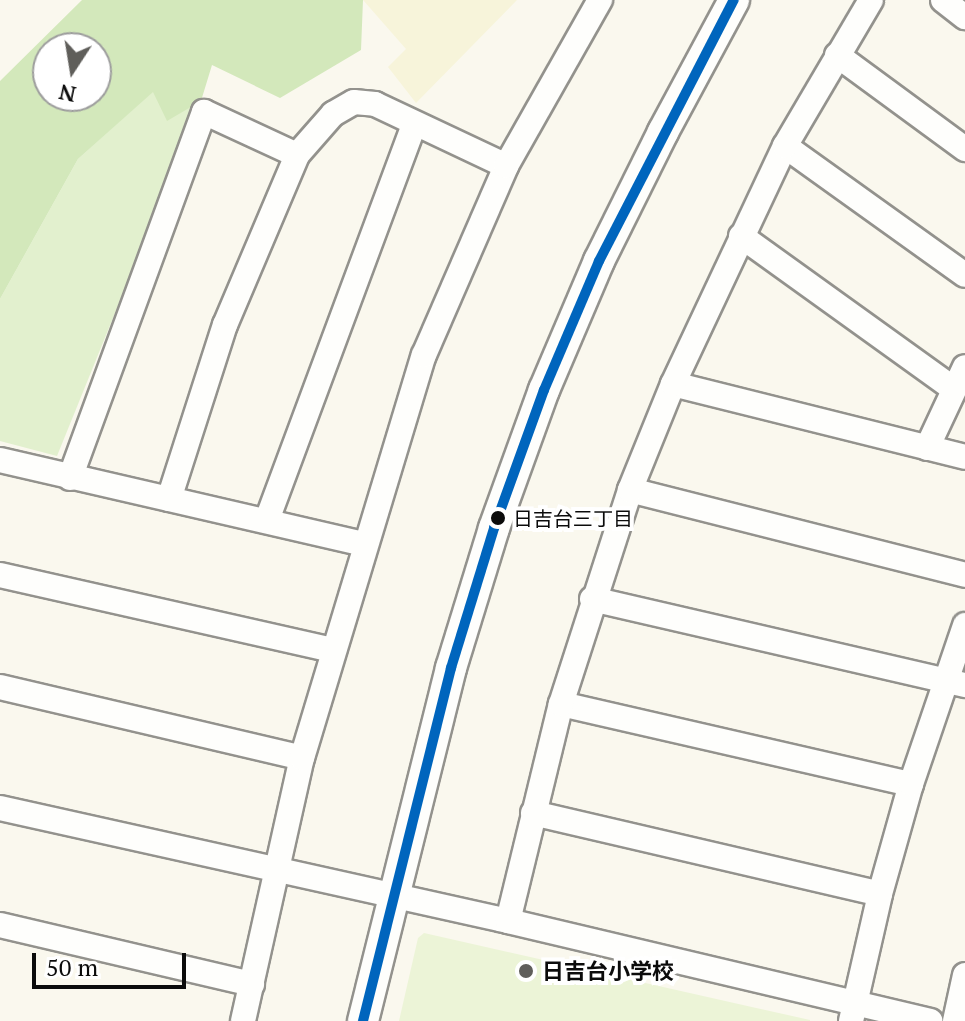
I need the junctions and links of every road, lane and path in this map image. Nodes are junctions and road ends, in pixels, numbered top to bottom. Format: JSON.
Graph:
{"nodes":[{"id":1,"x":600,"y":0,"type":"edge"},
{"id":2,"x":871,"y":0,"type":"edge"},
{"id":3,"x":943,"y":0,"type":"edge"},
{"id":4,"x":727,"y":2,"type":"edge"},
{"id":5,"x":965,"y":17,"type":"edge"},
{"id":6,"x":837,"y":55,"type":"junction"},
{"id":7,"x":414,"y":124,"type":"junction"},
{"id":8,"x":785,"y":146,"type":"junction"},
{"id":9,"x":965,"y":149,"type":"edge"},
{"id":10,"x":297,"y":155,"type":"junction"},
{"id":11,"x":506,"y":166,"type":"junction"},
{"id":12,"x":741,"y":236,"type":"junction"},
{"id":13,"x":965,"y":275,"type":"edge"},
{"id":14,"x":965,"y":367,"type":"edge"},
{"id":15,"x":673,"y":384,"type":"junction"},
{"id":16,"x":954,"y":389,"type":"junction"},
{"id":17,"x":927,"y":448,"type":"junction"},
{"id":18,"x":965,"y":457,"type":"edge"},
{"id":19,"x":0,"y":460,"type":"edge"},
{"id":20,"x":70,"y":478,"type":"junction"},
{"id":21,"x":630,"y":490,"type":"junction"},
{"id":22,"x":169,"y":499,"type":"junction"},
{"id":23,"x":267,"y":520,"type":"junction"},
{"id":24,"x":365,"y":544,"type":"junction"},
{"id":25,"x":0,"y":575,"type":"edge"},
{"id":26,"x":965,"y":575,"type":"edge"},
{"id":27,"x":592,"y":599,"type":"junction"},
{"id":28,"x":965,"y":625,"type":"edge"},
{"id":29,"x":334,"y":650,"type":"junction"},
{"id":30,"x":955,"y":682,"type":"edge"},
{"id":31,"x":0,"y":687,"type":"edge"},
{"id":32,"x":561,"y":704,"type":"junction"},
{"id":33,"x":302,"y":758,"type":"junction"},
{"id":34,"x":911,"y":784,"type":"junction"},
{"id":35,"x":0,"y":808,"type":"edge"},
{"id":36,"x":533,"y":813,"type":"junction"},
{"id":37,"x":278,"y":869,"type":"junction"},
{"id":38,"x":880,"y":894,"type":"junction"},
{"id":39,"x":392,"y":895,"type":"junction"},
{"id":40,"x":508,"y":921,"type":"junction"},
{"id":41,"x":0,"y":925,"type":"edge"},
{"id":42,"x":965,"y":975,"type":"edge"},
{"id":43,"x":252,"y":984,"type":"junction"},
{"id":44,"x":853,"y":1012,"type":"edge"},
{"id":45,"x":243,"y":1021,"type":"edge"},
{"id":46,"x":363,"y":1021,"type":"edge"},
{"id":47,"x":930,"y":1021,"type":"edge"},
{"id":48,"x":955,"y":1021,"type":"edge"}],
"edges":[{"from":1,"to":11,"type":"street"},
{"from":2,"to":6,"type":"street"},
{"from":3,"to":5,"type":"street"},
{"from":4,"to":39,"type":"street"},
{"from":6,"to":8,"type":"street"},
{"from":6,"to":9,"type":"street"},
{"from":7,"to":10,"type":"street"},
{"from":7,"to":11,"type":"street"},
{"from":7,"to":23,"type":"street"},
{"from":8,"to":12,"type":"street"},
{"from":8,"to":13,"type":"street"},
{"from":10,"to":20,"type":"street"},
{"from":10,"to":22,"type":"street"},
{"from":11,"to":24,"type":"street"},
{"from":12,"to":15,"type":"street"},
{"from":12,"to":16,"type":"street"},
{"from":14,"to":16,"type":"street"},
{"from":15,"to":17,"type":"street"},
{"from":15,"to":21,"type":"street"},
{"from":16,"to":17,"type":"street"},
{"from":17,"to":18,"type":"street"},
{"from":19,"to":20,"type":"street"},
{"from":20,"to":22,"type":"street"},
{"from":21,"to":26,"type":"street"},
{"from":21,"to":27,"type":"street"},
{"from":22,"to":23,"type":"street"},
{"from":23,"to":24,"type":"street"},
{"from":24,"to":29,"type":"street"},
{"from":25,"to":29,"type":"street"},
{"from":27,"to":30,"type":"street"},
{"from":27,"to":32,"type":"street"},
{"from":28,"to":30,"type":"street"},
{"from":29,"to":33,"type":"street"},
{"from":30,"to":34,"type":"street"},
{"from":31,"to":33,"type":"street"},
{"from":32,"to":34,"type":"street"},
{"from":32,"to":36,"type":"street"},
{"from":33,"to":37,"type":"street"},
{"from":34,"to":38,"type":"street"},
{"from":35,"to":37,"type":"street"},
{"from":36,"to":38,"type":"street"},
{"from":36,"to":40,"type":"street"},
{"from":37,"to":39,"type":"street"},
{"from":37,"to":43,"type":"street"},
{"from":38,"to":44,"type":"street"},
{"from":39,"to":40,"type":"street"},
{"from":39,"to":46,"type":"street"},
{"from":40,"to":44,"type":"street"},
{"from":41,"to":43,"type":"street"},
{"from":42,"to":48,"type":"street"},
{"from":43,"to":45,"type":"street"},
{"from":44,"to":47,"type":"street"}]}
